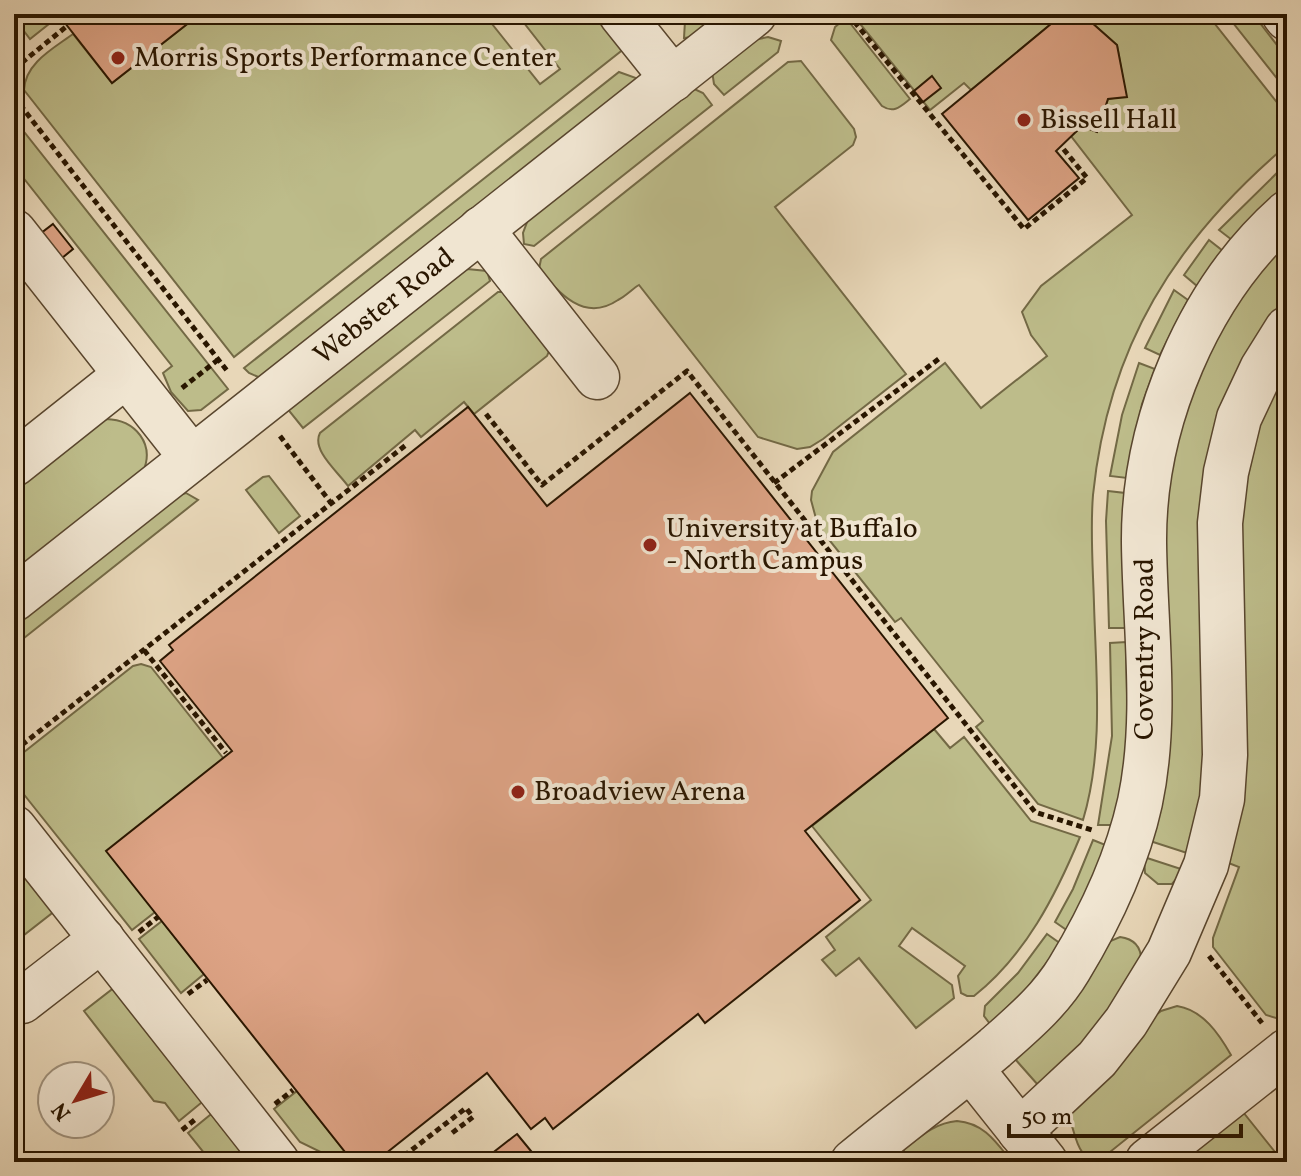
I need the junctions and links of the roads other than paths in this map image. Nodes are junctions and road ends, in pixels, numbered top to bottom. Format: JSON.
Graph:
{"nodes":[{"id":1,"x":621,"y":14,"type":"edge"},
{"id":2,"x":754,"y":14,"type":"edge"},
{"id":3,"x":673,"y":79,"type":"junction"},
{"id":4,"x":1287,"y":213,"type":"edge"},
{"id":5,"x":481,"y":229,"type":"junction"},
{"id":6,"x":14,"y":232,"type":"edge"},
{"id":7,"x":1287,"y":329,"type":"edge"},
{"id":8,"x":126,"y":375,"type":"junction"},
{"id":9,"x":597,"y":377,"type":"dead end"},
{"id":10,"x":192,"y":458,"type":"junction"},
{"id":11,"x":14,"y":464,"type":"edge"},
{"id":12,"x":14,"y":599,"type":"edge"},
{"id":13,"x":14,"y":828,"type":"edge"},
{"id":14,"x":117,"y":939,"type":"junction"},
{"id":15,"x":22,"y":1001,"type":"dead end"},
{"id":16,"x":1279,"y":1039,"type":"edge"},
{"id":17,"x":971,"y":1069,"type":"junction"},
{"id":18,"x":1033,"y":1146,"type":"edge"},
{"id":19,"x":1148,"y":1161,"type":"edge"},
{"id":20,"x":277,"y":1162,"type":"edge"},
{"id":21,"x":853,"y":1162,"type":"edge"}],
"edges":[{"from":1,"to":3,"type":"street"},
{"from":2,"to":3,"type":"street","name":"Webster Road"},
{"from":3,"to":5,"type":"street","name":"Webster Road"},
{"from":4,"to":17,"type":"street","name":"Coventry Road"},
{"from":5,"to":9,"type":"street"},
{"from":5,"to":10,"type":"street","name":"Webster Road"},
{"from":6,"to":8,"type":"street"},
{"from":7,"to":18,"type":"street"},
{"from":8,"to":10,"type":"street"},
{"from":8,"to":11,"type":"street"},
{"from":10,"to":12,"type":"street","name":"Webster Road"},
{"from":13,"to":14,"type":"street"},
{"from":14,"to":15,"type":"street"},
{"from":14,"to":20,"type":"street"},
{"from":16,"to":19,"type":"street"},
{"from":17,"to":18,"type":"street"},
{"from":17,"to":21,"type":"street","name":"Coventry Road"}]}
